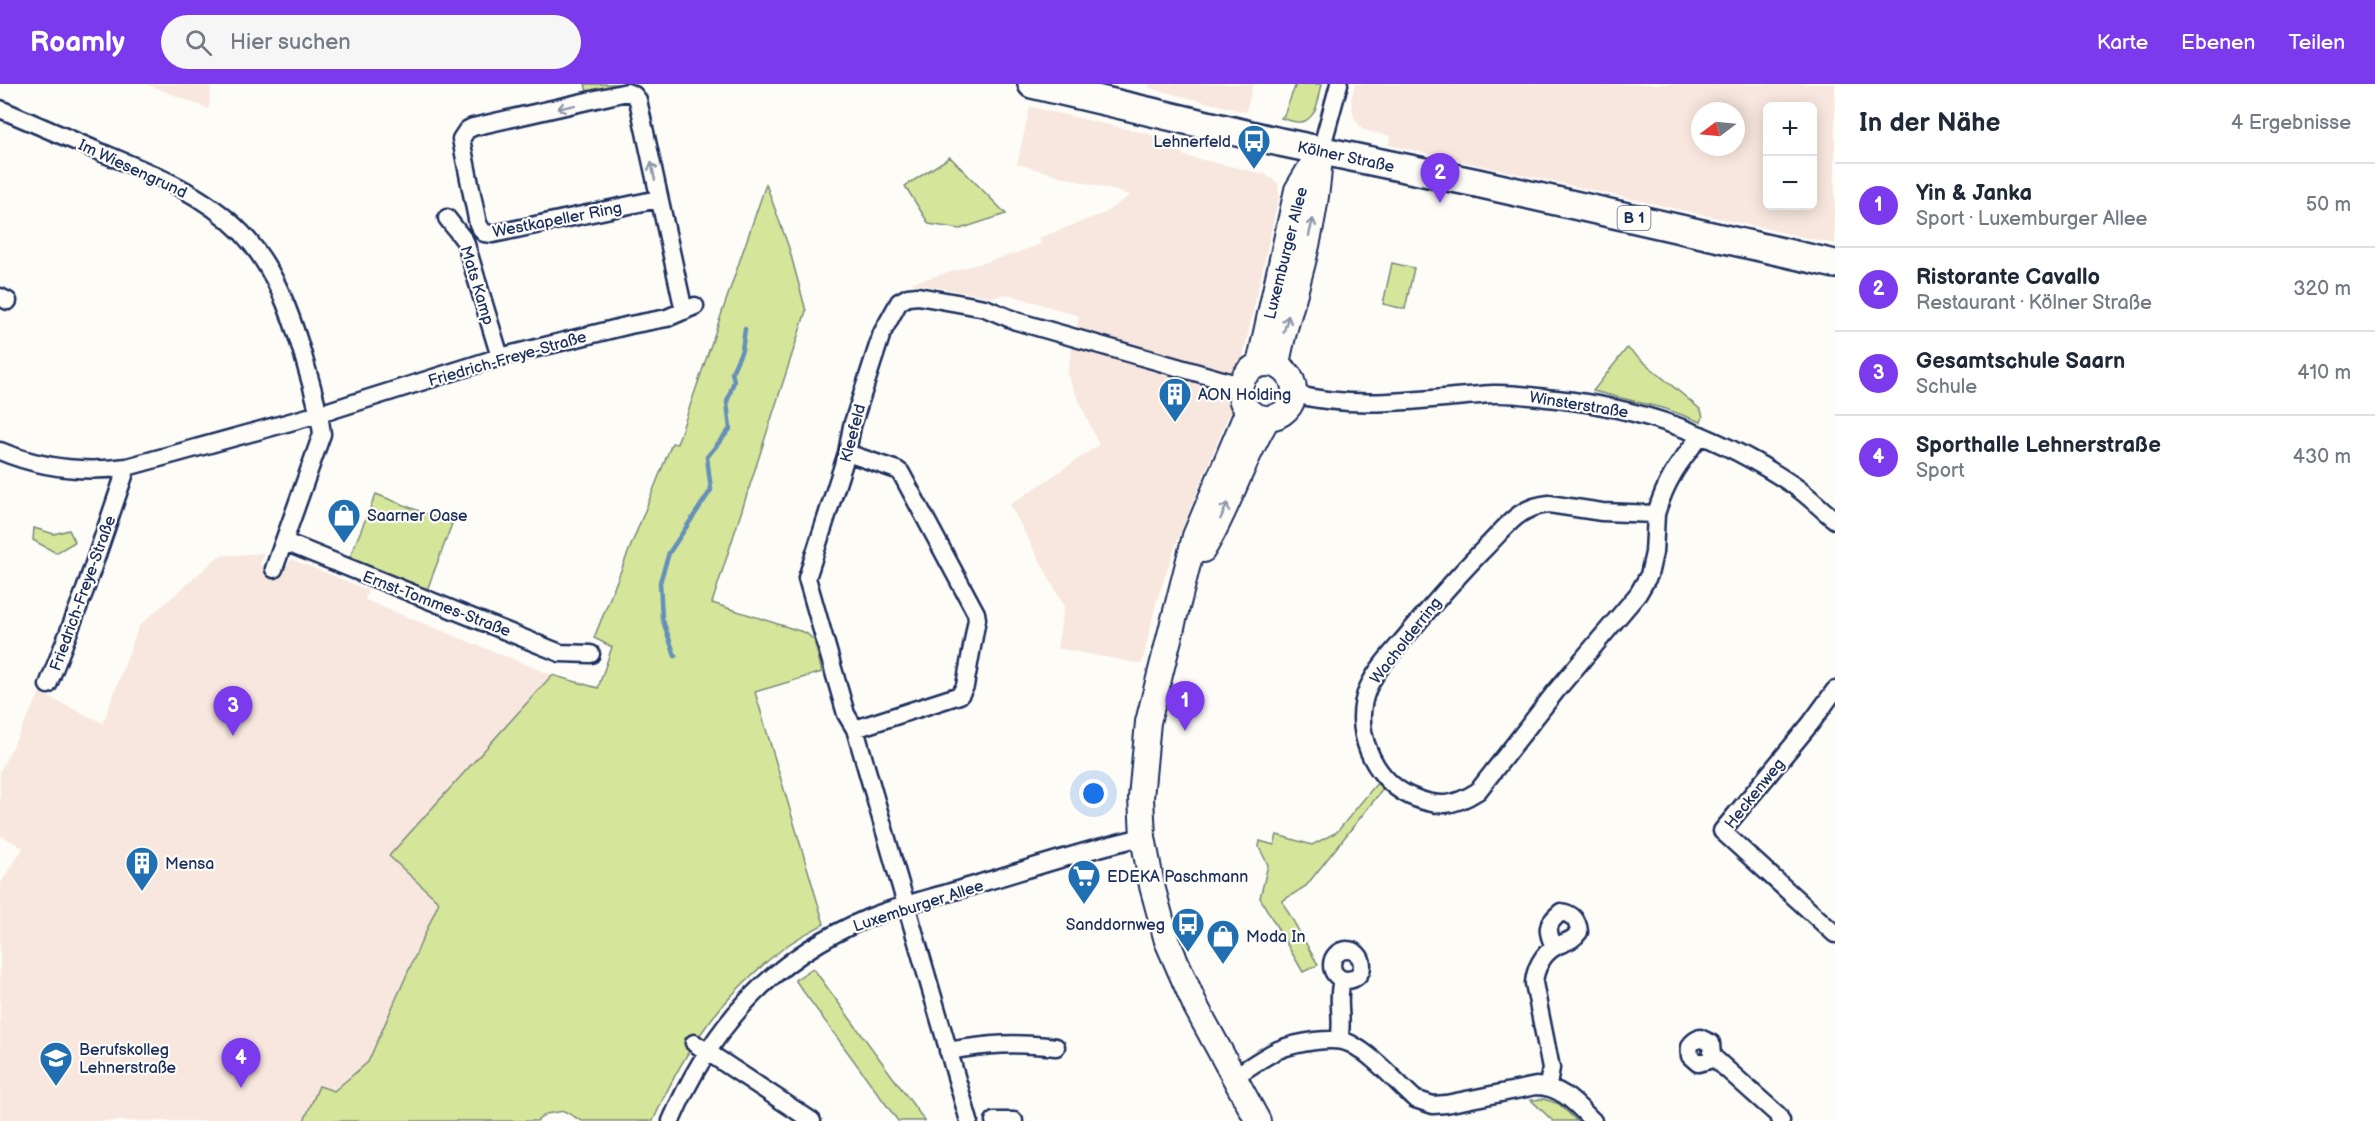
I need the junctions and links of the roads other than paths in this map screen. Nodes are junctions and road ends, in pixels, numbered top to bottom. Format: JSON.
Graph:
{"nodes":[{"id":1,"x":1032,"y":84,"type":"edge"},
{"id":2,"x":1339,"y":84,"type":"edge"},
{"id":3,"x":0,"y":109,"type":"edge"},
{"id":4,"x":1321,"y":150,"type":"junction"},
{"id":5,"x":658,"y":199,"type":"junction"},
{"id":6,"x":447,"y":218,"type":"dead end"},
{"id":7,"x":1835,"y":264,"type":"edge"},
{"id":8,"x":689,"y":309,"type":"joint"},
{"id":9,"x":500,"y":357,"type":"junction"},
{"id":10,"x":1268,"y":365,"type":"junction"},
{"id":11,"x":1240,"y":385,"type":"junction"},
{"id":12,"x":1294,"y":394,"type":"junction"},
{"id":13,"x":319,"y":414,"type":"junction"},
{"id":14,"x":1258,"y":414,"type":"junction"},
{"id":15,"x":1701,"y":435,"type":"junction"},
{"id":16,"x":0,"y":451,"type":"edge"},
{"id":17,"x":847,"y":453,"type":"junction"},
{"id":18,"x":127,"y":467,"type":"junction"},
{"id":19,"x":1656,"y":514,"type":"junction"},
{"id":20,"x":1835,"y":520,"type":"edge"},
{"id":21,"x":285,"y":542,"type":"junction"},
{"id":22,"x":274,"y":569,"type":"dead end"},
{"id":23,"x":591,"y":654,"type":"dead end"},
{"id":24,"x":48,"y":685,"type":"dead end"},
{"id":25,"x":1835,"y":690,"type":"edge"},
{"id":26,"x":855,"y":729,"type":"junction"},
{"id":27,"x":1143,"y":837,"type":"junction"},
{"id":28,"x":908,"y":905,"type":"junction"},
{"id":29,"x":1835,"y":934,"type":"edge"},
{"id":30,"x":1554,"y":947,"type":"dead end"},
{"id":31,"x":1342,"y":980,"type":"dead end"},
{"id":32,"x":1339,"y":1040,"type":"junction"},
{"id":33,"x":700,"y":1047,"type":"junction"},
{"id":34,"x":1056,"y":1047,"type":"dead end"},
{"id":35,"x":948,"y":1051,"type":"junction"},
{"id":36,"x":1712,"y":1056,"type":"dead end"},
{"id":37,"x":1234,"y":1077,"type":"junction"},
{"id":38,"x":1548,"y":1086,"type":"junction"},
{"id":39,"x":671,"y":1121,"type":"edge"},
{"id":40,"x":812,"y":1121,"type":"edge"},
{"id":41,"x":969,"y":1121,"type":"edge"},
{"id":42,"x":994,"y":1121,"type":"edge"},
{"id":43,"x":1014,"y":1121,"type":"edge"},
{"id":44,"x":1258,"y":1121,"type":"edge"},
{"id":45,"x":1593,"y":1121,"type":"edge"},
{"id":46,"x":1781,"y":1121,"type":"edge"}],
"edges":[{"from":1,"to":4,"type":"main road","name":"Kölner Straße","number":"B 1"},
{"from":2,"to":4,"type":"street"},
{"from":3,"to":13,"type":"street","name":"Im Wiesengrund"},
{"from":4,"to":7,"type":"main road","name":"Kölner Straße","number":"B 1"},
{"from":4,"to":10,"type":"street","name":"Luxemburger Allee"},
{"from":5,"to":5,"type":"street","name":"Westkapeller Ring","one_way":true},
{"from":5,"to":8,"type":"street","name":"Westkapeller Ring"},
{"from":6,"to":9,"type":"street","name":"Mats Kamp"},
{"from":8,"to":9,"type":"street","name":"Friedrich-Freye-Straße"},
{"from":9,"to":13,"type":"street","name":"Friedrich-Freye-Straße"},
{"from":10,"to":11,"type":"street"},
{"from":10,"to":12,"type":"street"},
{"from":11,"to":14,"type":"street"},
{"from":11,"to":17,"type":"street","name":"Kleefeld"},
{"from":12,"to":14,"type":"street"},
{"from":12,"to":15,"type":"street","name":"Winsterstraße"},
{"from":13,"to":18,"type":"street","name":"Friedrich-Freye-Straße"},
{"from":13,"to":21,"type":"street"},
{"from":14,"to":27,"type":"street"},
{"from":15,"to":19,"type":"street","name":"Wacholderring"},
{"from":15,"to":20,"type":"street","name":"Winsterstraße"},
{"from":16,"to":18,"type":"street","name":"Friedrich-Freye-Straße"},
{"from":17,"to":26,"type":"street","name":"Kleefeld"},
{"from":17,"to":26,"type":"street"},
{"from":18,"to":24,"type":"street","name":"Friedrich-Freye-Straße"},
{"from":19,"to":19,"type":"street","name":"Wacholderring"},
{"from":21,"to":22,"type":"street"},
{"from":21,"to":23,"type":"street","name":"Ernst-Tommes-Straße"},
{"from":25,"to":29,"type":"street","name":"Heckenweg"},
{"from":26,"to":28,"type":"street","name":"Kleefeld"},
{"from":27,"to":28,"type":"street","name":"Luxemburger Allee"},
{"from":27,"to":37,"type":"street"},
{"from":28,"to":33,"type":"street","name":"Luxemburger Allee"},
{"from":28,"to":35,"type":"street","name":"Kleefeld"},
{"from":30,"to":38,"type":"street"},
{"from":31,"to":32,"type":"street"},
{"from":32,"to":37,"type":"street"},
{"from":32,"to":38,"type":"street"},
{"from":33,"to":39,"type":"street","name":"Luxemburger Allee"},
{"from":33,"to":40,"type":"street"},
{"from":34,"to":35,"type":"street"},
{"from":35,"to":41,"type":"street","name":"Kleefeld"},
{"from":36,"to":46,"type":"street"},
{"from":37,"to":44,"type":"street"},
{"from":38,"to":45,"type":"street"},
{"from":42,"to":43,"type":"street"}]}
